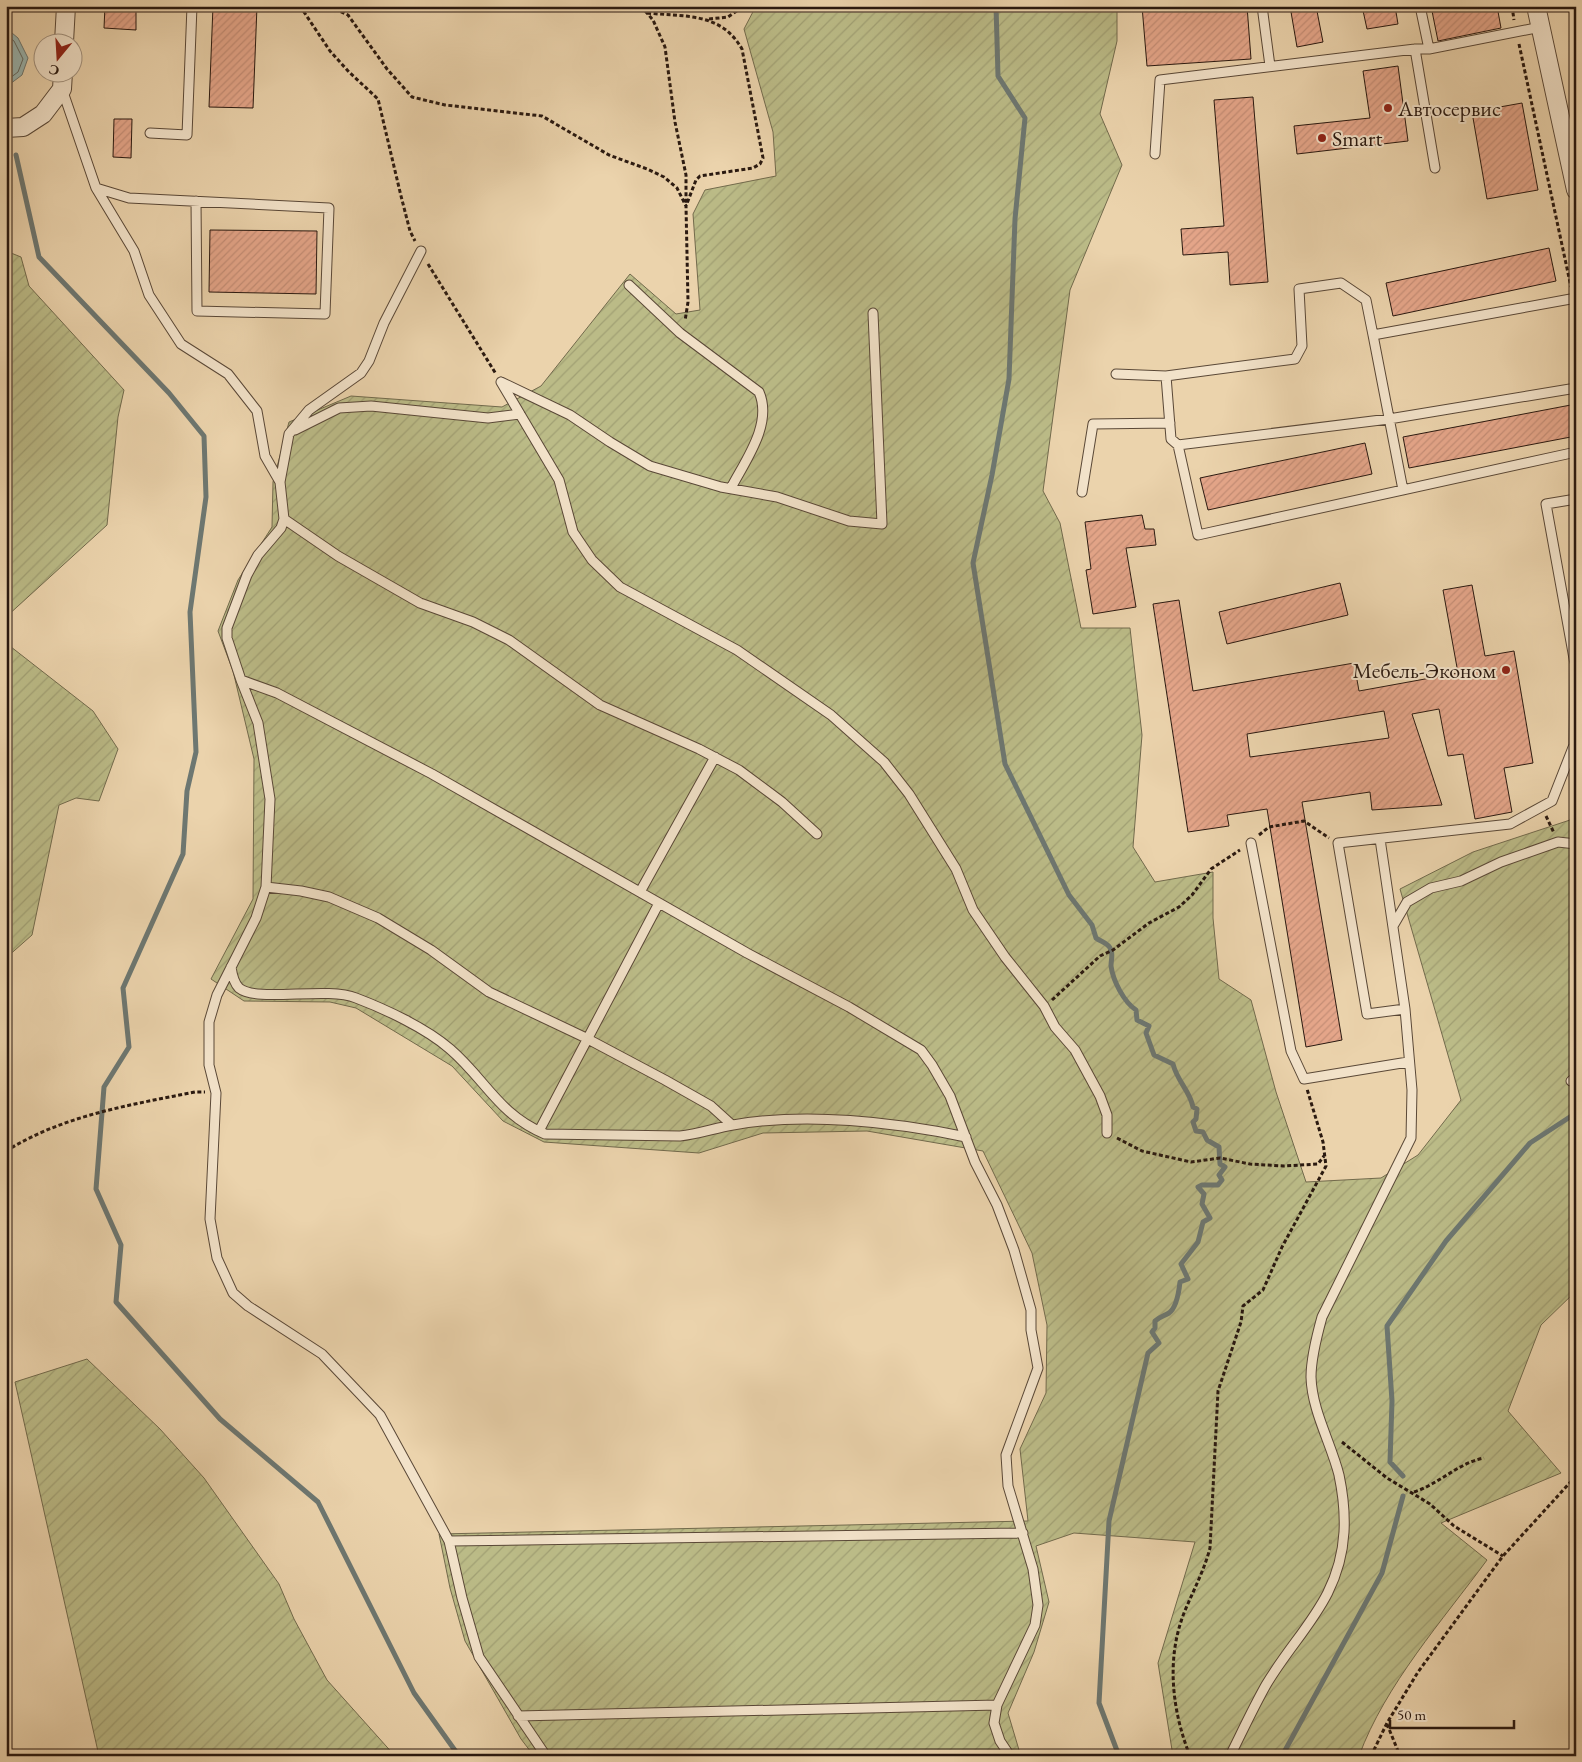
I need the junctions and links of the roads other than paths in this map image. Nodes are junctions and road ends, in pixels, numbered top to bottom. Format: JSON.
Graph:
{"nodes":[{"id":1,"x":66,"y":6,"type":"edge"},
{"id":2,"x":192,"y":6,"type":"edge"},
{"id":3,"x":1262,"y":6,"type":"edge"},
{"id":4,"x":1420,"y":6,"type":"edge"},
{"id":5,"x":1536,"y":6,"type":"edge"},
{"id":6,"x":1541,"y":27,"type":"junction"},
{"id":7,"x":65,"y":32,"type":"edge"},
{"id":8,"x":1415,"y":49,"type":"junction"},
{"id":9,"x":1428,"y":50,"type":"junction"},
{"id":10,"x":1270,"y":66,"type":"junction"},
{"id":11,"x":61,"y":82,"type":"edge"},
{"id":12,"x":62,"y":82,"type":"edge"},
{"id":13,"x":6,"y":128,"type":"edge"},
{"id":14,"x":150,"y":133,"type":"dead end"},
{"id":15,"x":1570,"y":140,"type":"edge"},
{"id":16,"x":1156,"y":154,"type":"dead end"},
{"id":17,"x":1435,"y":168,"type":"dead end"},
{"id":18,"x":96,"y":188,"type":"junction"},
{"id":19,"x":1576,"y":190,"type":"edge"},
{"id":20,"x":196,"y":201,"type":"junction"},
{"id":21,"x":420,"y":251,"type":"road end"},
{"id":22,"x":628,"y":285,"type":"dead end"},
{"id":23,"x":1575,"y":298,"type":"edge"},
{"id":24,"x":873,"y":313,"type":"dead end"},
{"id":25,"x":1373,"y":335,"type":"junction"},
{"id":26,"x":1116,"y":374,"type":"dead end"},
{"id":27,"x":1166,"y":376,"type":"junction"},
{"id":28,"x":1576,"y":388,"type":"edge"},
{"id":29,"x":520,"y":414,"type":"junction"},
{"id":30,"x":1388,"y":419,"type":"junction"},
{"id":31,"x":1170,"y":423,"type":"junction"},
{"id":32,"x":289,"y":434,"type":"junction"},
{"id":33,"x":1178,"y":445,"type":"junction"},
{"id":34,"x":1576,"y":452,"type":"edge"},
{"id":35,"x":280,"y":482,"type":"junction"},
{"id":36,"x":731,"y":488,"type":"junction"},
{"id":37,"x":1403,"y":490,"type":"junction"},
{"id":38,"x":1082,"y":492,"type":"dead end"},
{"id":39,"x":1576,"y":499,"type":"edge"},
{"id":40,"x":284,"y":519,"type":"junction"},
{"id":41,"x":241,"y":680,"type":"junction"},
{"id":42,"x":715,"y":757,"type":"junction"},
{"id":43,"x":817,"y":834,"type":"dead end"},
{"id":44,"x":1380,"y":838,"type":"junction"},
{"id":45,"x":1251,"y":843,"type":"road end"},
{"id":46,"x":1576,"y":844,"type":"edge"},
{"id":47,"x":266,"y":887,"type":"junction"},
{"id":48,"x":640,"y":892,"type":"junction"},
{"id":49,"x":659,"y":903,"type":"junction"},
{"id":50,"x":1393,"y":926,"type":"junction"},
{"id":51,"x":231,"y":967,"type":"junction"},
{"id":52,"x":1405,"y":1009,"type":"junction"},
{"id":53,"x":586,"y":1040,"type":"junction"},
{"id":54,"x":1408,"y":1062,"type":"junction"},
{"id":55,"x":732,"y":1125,"type":"junction"},
{"id":56,"x":539,"y":1131,"type":"junction"},
{"id":57,"x":1107,"y":1132,"type":"road end"},
{"id":58,"x":966,"y":1137,"type":"junction"},
{"id":59,"x":1022,"y":1534,"type":"junction"},
{"id":60,"x":449,"y":1541,"type":"junction"},
{"id":61,"x":998,"y":1705,"type":"junction"},
{"id":62,"x":518,"y":1716,"type":"junction"},
{"id":63,"x":546,"y":1756,"type":"edge"},
{"id":64,"x":1010,"y":1756,"type":"edge"},
{"id":65,"x":1230,"y":1756,"type":"edge"}],
"edges":[{"from":1,"to":7,"type":"street"},
{"from":2,"to":14,"type":"lane"},
{"from":3,"to":10,"type":"lane"},
{"from":4,"to":9,"type":"lane"},
{"from":5,"to":6,"type":"street"},
{"from":6,"to":9,"type":"lane"},
{"from":6,"to":15,"type":"street"},
{"from":8,"to":9,"type":"lane"},
{"from":8,"to":10,"type":"lane"},
{"from":8,"to":17,"type":"lane"},
{"from":10,"to":16,"type":"lane"},
{"from":11,"to":13,"type":"street"},
{"from":12,"to":18,"type":"lane"},
{"from":15,"to":19,"type":"street"},
{"from":18,"to":20,"type":"lane"},
{"from":18,"to":35,"type":"lane"},
{"from":20,"to":20,"type":"lane"},
{"from":21,"to":32,"type":"lane"},
{"from":22,"to":36,"type":"lane"},
{"from":23,"to":25,"type":"lane"},
{"from":24,"to":36,"type":"lane"},
{"from":25,"to":27,"type":"lane"},
{"from":25,"to":30,"type":"lane"},
{"from":26,"to":27,"type":"lane"},
{"from":27,"to":31,"type":"lane"},
{"from":28,"to":30,"type":"lane"},
{"from":29,"to":32,"type":"lane"},
{"from":29,"to":36,"type":"lane"},
{"from":29,"to":57,"type":"lane"},
{"from":30,"to":33,"type":"lane"},
{"from":30,"to":37,"type":"lane"},
{"from":31,"to":33,"type":"lane"},
{"from":31,"to":38,"type":"lane"},
{"from":32,"to":35,"type":"lane"},
{"from":33,"to":37,"type":"lane"},
{"from":34,"to":37,"type":"lane"},
{"from":35,"to":40,"type":"lane"},
{"from":39,"to":44,"type":"lane"},
{"from":40,"to":41,"type":"lane"},
{"from":40,"to":42,"type":"lane"},
{"from":41,"to":47,"type":"lane"},
{"from":41,"to":48,"type":"lane"},
{"from":42,"to":43,"type":"lane"},
{"from":42,"to":48,"type":"lane"},
{"from":44,"to":50,"type":"lane"},
{"from":44,"to":52,"type":"lane"},
{"from":45,"to":54,"type":"lane"},
{"from":46,"to":50,"type":"lane"},
{"from":47,"to":51,"type":"lane"},
{"from":47,"to":53,"type":"lane"},
{"from":48,"to":49,"type":"lane"},
{"from":49,"to":53,"type":"lane"},
{"from":49,"to":58,"type":"lane"},
{"from":50,"to":52,"type":"lane"},
{"from":51,"to":56,"type":"lane"},
{"from":51,"to":60,"type":"lane"},
{"from":52,"to":54,"type":"lane"},
{"from":53,"to":55,"type":"lane"},
{"from":53,"to":56,"type":"lane"},
{"from":54,"to":65,"type":"lane"},
{"from":55,"to":56,"type":"lane"},
{"from":55,"to":58,"type":"lane"},
{"from":58,"to":59,"type":"lane"},
{"from":59,"to":60,"type":"lane"},
{"from":59,"to":61,"type":"lane"},
{"from":60,"to":62,"type":"lane"},
{"from":61,"to":62,"type":"lane"},
{"from":61,"to":64,"type":"lane"},
{"from":62,"to":63,"type":"lane"}]}
